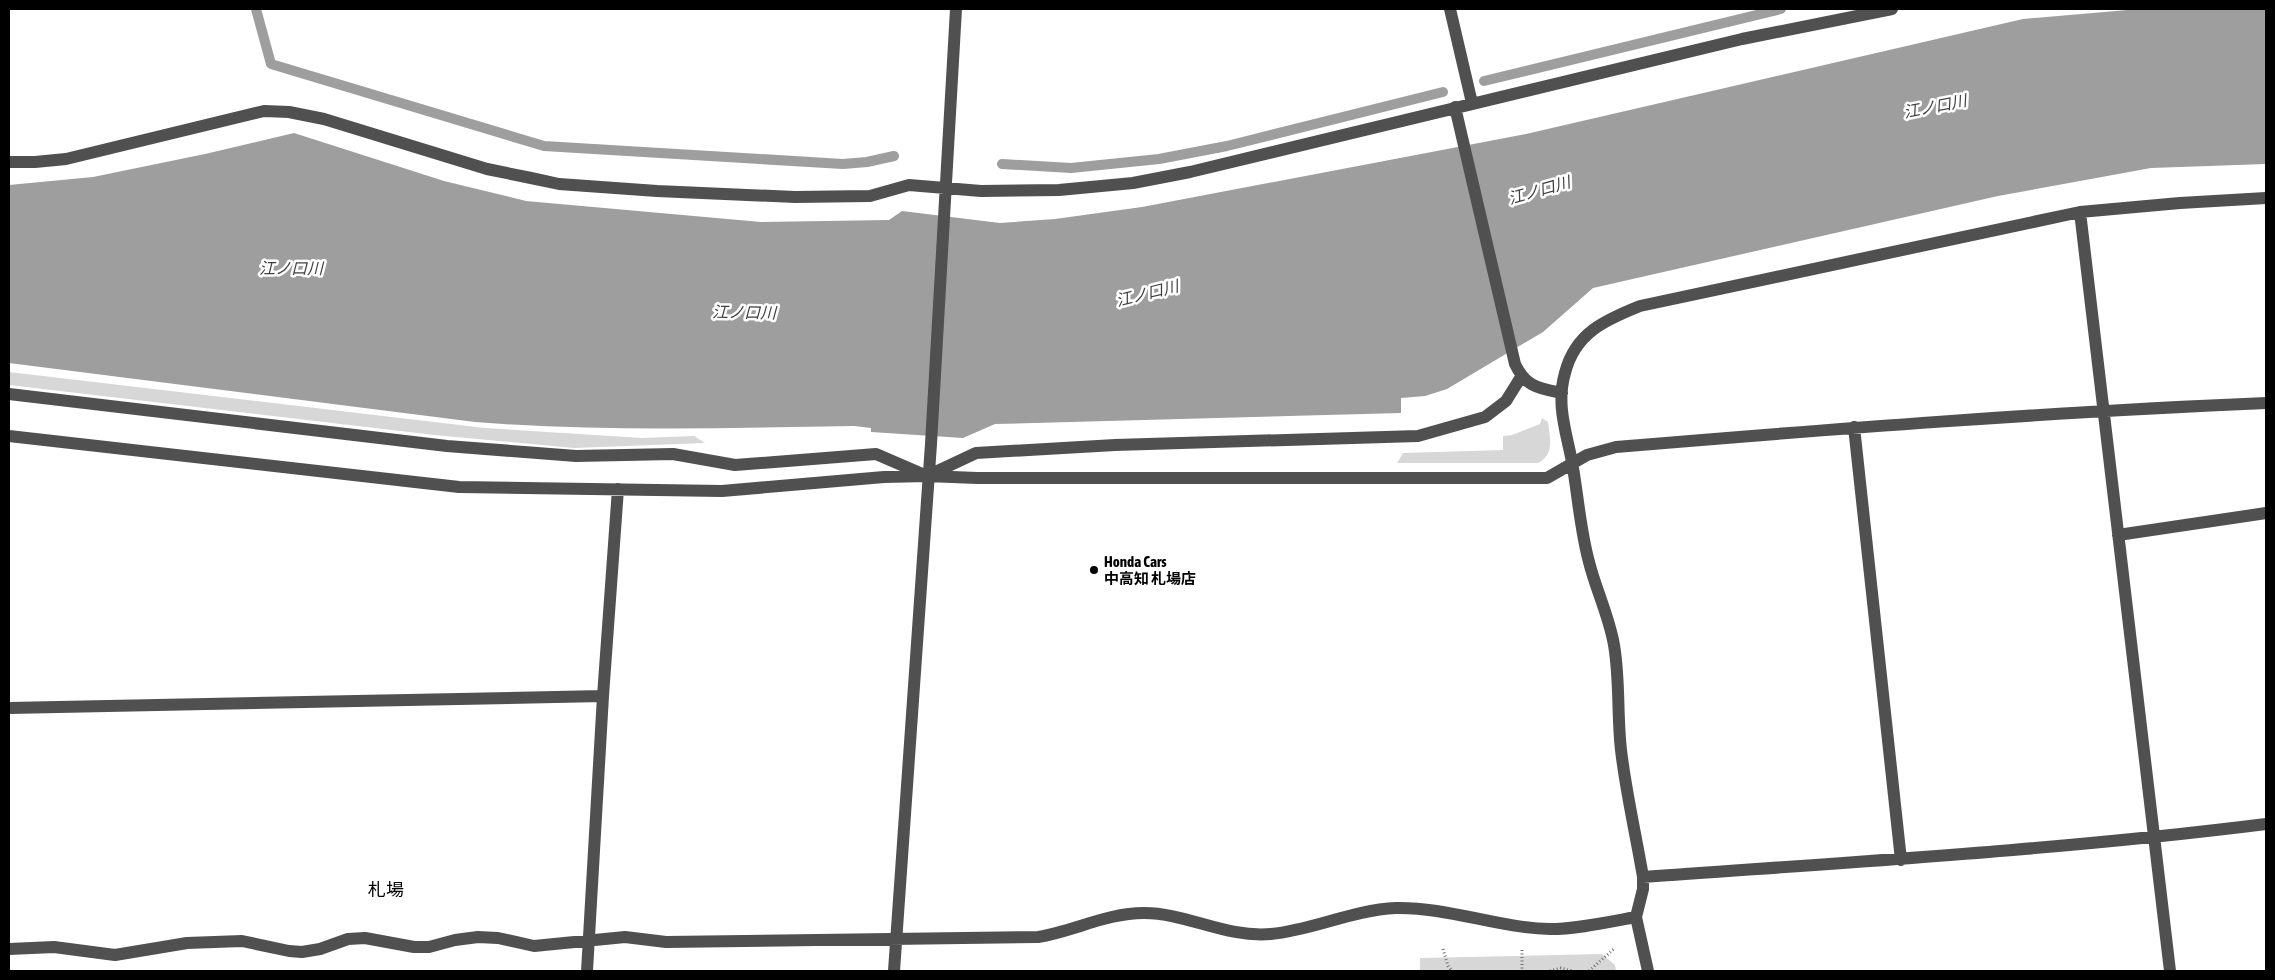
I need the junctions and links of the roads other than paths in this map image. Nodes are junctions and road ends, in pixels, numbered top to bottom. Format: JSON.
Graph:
{"nodes":[{"id":1,"x":956,"y":9,"type":"edge"},
{"id":2,"x":1450,"y":9,"type":"edge"},
{"id":3,"x":1892,"y":9,"type":"edge"},
{"id":4,"x":1472,"y":103,"type":"junction"},
{"id":5,"x":1455,"y":107,"type":"junction"},
{"id":6,"x":9,"y":162,"type":"edge"},
{"id":7,"x":944,"y":188,"type":"junction"},
{"id":8,"x":2266,"y":198,"type":"edge"},
{"id":9,"x":2080,"y":212,"type":"junction"},
{"id":10,"x":1521,"y":377,"type":"junction"},
{"id":11,"x":1562,"y":392,"type":"junction"},
{"id":12,"x":9,"y":394,"type":"edge"},
{"id":13,"x":2266,"y":403,"type":"edge"},
{"id":14,"x":2102,"y":410,"type":"junction"},
{"id":15,"x":1854,"y":427,"type":"junction"},
{"id":16,"x":9,"y":436,"type":"edge"},
{"id":17,"x":1572,"y":462,"type":"junction"},
{"id":18,"x":927,"y":476,"type":"junction"},
{"id":19,"x":618,"y":490,"type":"junction"},
{"id":20,"x":2266,"y":513,"type":"edge"},
{"id":21,"x":2118,"y":535,"type":"junction"},
{"id":22,"x":603,"y":696,"type":"junction"},
{"id":23,"x":9,"y":708,"type":"edge"},
{"id":24,"x":2266,"y":824,"type":"edge"},
{"id":25,"x":2153,"y":839,"type":"junction"},
{"id":26,"x":1901,"y":860,"type":"junction"},
{"id":27,"x":1643,"y":877,"type":"junction"},
{"id":28,"x":1636,"y":917,"type":"junction"},
{"id":29,"x":896,"y":938,"type":"junction"},
{"id":30,"x":590,"y":940,"type":"junction"},
{"id":31,"x":9,"y":949,"type":"edge"},
{"id":32,"x":587,"y":971,"type":"edge"},
{"id":33,"x":894,"y":971,"type":"edge"},
{"id":34,"x":1648,"y":971,"type":"edge"},
{"id":35,"x":2170,"y":971,"type":"edge"}],
"edges":[{"from":1,"to":7,"type":"street"},
{"from":2,"to":4,"type":"street"},
{"from":3,"to":4,"type":"street"},
{"from":4,"to":5,"type":"street"},
{"from":5,"to":7,"type":"street"},
{"from":5,"to":10,"type":"street"},
{"from":6,"to":7,"type":"street"},
{"from":7,"to":18,"type":"street"},
{"from":8,"to":9,"type":"street"},
{"from":9,"to":11,"type":"street"},
{"from":9,"to":14,"type":"street"},
{"from":10,"to":11,"type":"street"},
{"from":10,"to":18,"type":"street"},
{"from":11,"to":17,"type":"street"},
{"from":12,"to":18,"type":"street"},
{"from":13,"to":14,"type":"street"},
{"from":14,"to":15,"type":"street"},
{"from":14,"to":21,"type":"street"},
{"from":15,"to":17,"type":"street"},
{"from":15,"to":26,"type":"street"},
{"from":16,"to":19,"type":"street"},
{"from":17,"to":18,"type":"street"},
{"from":17,"to":27,"type":"street"},
{"from":18,"to":19,"type":"street"},
{"from":18,"to":29,"type":"street"},
{"from":19,"to":22,"type":"street"},
{"from":20,"to":21,"type":"street"},
{"from":21,"to":25,"type":"street"},
{"from":22,"to":23,"type":"street"},
{"from":22,"to":30,"type":"street"},
{"from":24,"to":25,"type":"street"},
{"from":25,"to":26,"type":"street"},
{"from":25,"to":35,"type":"street"},
{"from":26,"to":27,"type":"street"},
{"from":27,"to":28,"type":"street"},
{"from":28,"to":29,"type":"street"},
{"from":28,"to":34,"type":"street"},
{"from":29,"to":30,"type":"street"},
{"from":29,"to":33,"type":"street"},
{"from":30,"to":31,"type":"street"},
{"from":30,"to":32,"type":"street"}]}
